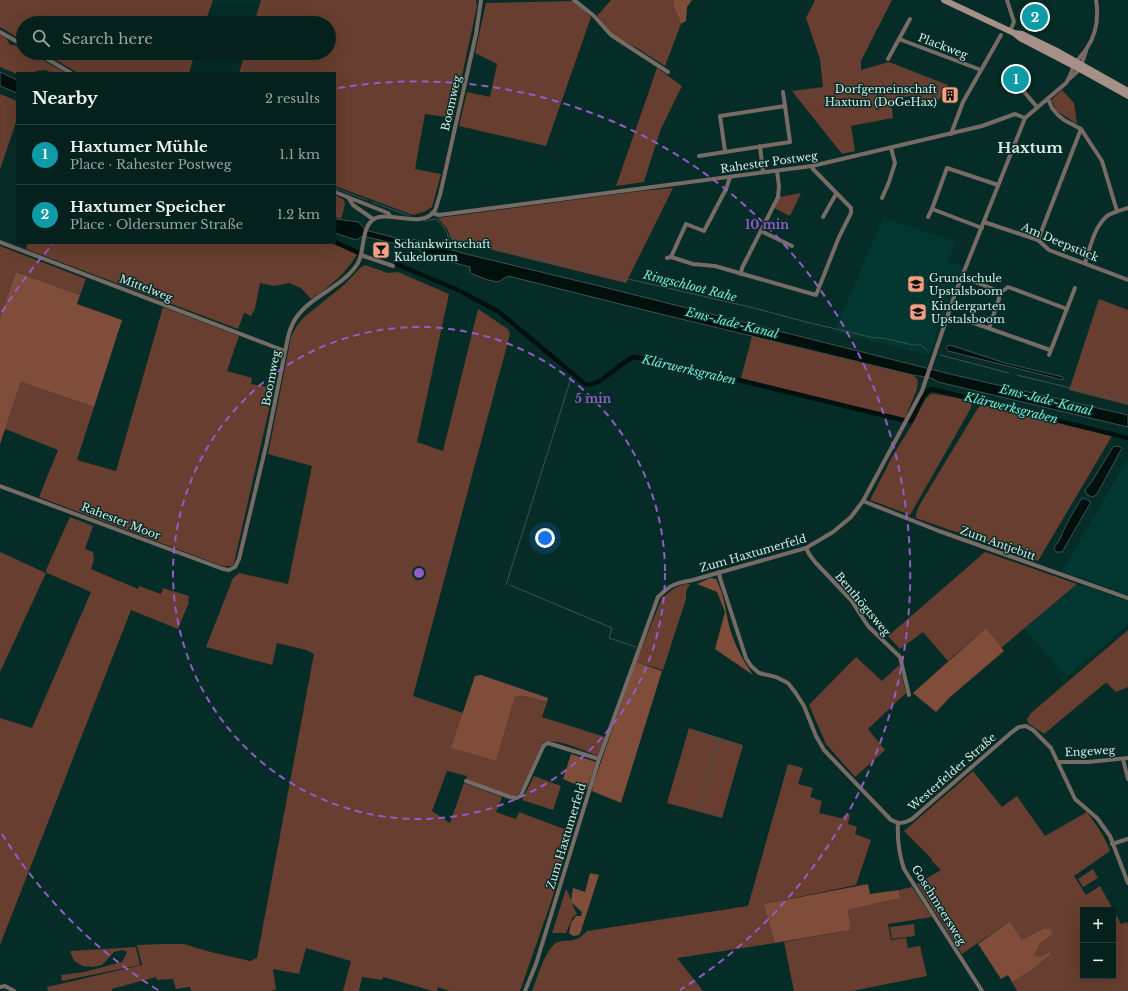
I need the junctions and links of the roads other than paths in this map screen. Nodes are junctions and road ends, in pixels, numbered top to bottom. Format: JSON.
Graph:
{"nodes":[{"id":1,"x":481,"y":0,"type":"edge"},
{"id":2,"x":574,"y":0,"type":"edge"},
{"id":3,"x":944,"y":0,"type":"edge"},
{"id":4,"x":1007,"y":0,"type":"edge"},
{"id":5,"x":1096,"y":0,"type":"edge"},
{"id":6,"x":956,"y":2,"type":"edge"},
{"id":7,"x":910,"y":19,"type":"dead end"},
{"id":8,"x":0,"y":32,"type":"edge"},
{"id":9,"x":1012,"y":32,"type":"junction"},
{"id":10,"x":1001,"y":34,"type":"dead end"},
{"id":11,"x":899,"y":39,"type":"junction"},
{"id":12,"x":16,"y":41,"type":"edge"},
{"id":13,"x":888,"y":59,"type":"dead end"},
{"id":14,"x":48,"y":60,"type":"edge"},
{"id":15,"x":1078,"y":65,"type":"junction"},
{"id":16,"x":981,"y":70,"type":"junction"},
{"id":17,"x":69,"y":72,"type":"edge"},
{"id":18,"x":668,"y":72,"type":"dead end"},
{"id":19,"x":1019,"y":86,"type":"dead end"},
{"id":20,"x":1128,"y":90,"type":"edge"},
{"id":21,"x":783,"y":92,"type":"dead end"},
{"id":22,"x":1128,"y":96,"type":"edge"},
{"id":23,"x":1048,"y":98,"type":"junction"},
{"id":24,"x":785,"y":106,"type":"junction"},
{"id":25,"x":1037,"y":107,"type":"junction"},
{"id":26,"x":1025,"y":118,"type":"junction"},
{"id":27,"x":1081,"y":129,"type":"junction"},
{"id":28,"x":951,"y":134,"type":"junction"},
{"id":29,"x":760,"y":146,"type":"junction"},
{"id":30,"x":891,"y":148,"type":"junction"},
{"id":31,"x":725,"y":151,"type":"junction"},
{"id":32,"x":699,"y":156,"type":"dead end"},
{"id":33,"x":812,"y":166,"type":"junction"},
{"id":34,"x":777,"y":171,"type":"junction"},
{"id":35,"x":763,"y":172,"type":"junction"},
{"id":36,"x":730,"y":177,"type":"junction"},
{"id":37,"x":998,"y":185,"type":"junction"},
{"id":38,"x":336,"y":192,"type":"edge"},
{"id":39,"x":836,"y":194,"type":"junction"},
{"id":40,"x":348,"y":197,"type":"junction"},
{"id":41,"x":882,"y":198,"type":"dead end"},
{"id":42,"x":1128,"y":208,"type":"edge"},
{"id":43,"x":932,"y":209,"type":"junction"},
{"id":44,"x":1117,"y":211,"type":"junction"},
{"id":45,"x":432,"y":213,"type":"junction"},
{"id":46,"x":391,"y":217,"type":"junction"},
{"id":47,"x":823,"y":217,"type":"dead end"},
{"id":48,"x":928,"y":217,"type":"dead end"},
{"id":49,"x":373,"y":219,"type":"junction"},
{"id":50,"x":984,"y":222,"type":"junction"},
{"id":51,"x":982,"y":228,"type":"junction"},
{"id":52,"x":761,"y":231,"type":"junction"},
{"id":53,"x":1038,"y":240,"type":"junction"},
{"id":54,"x":0,"y":242,"type":"edge"},
{"id":55,"x":792,"y":246,"type":"dead end"},
{"id":56,"x":361,"y":255,"type":"junction"},
{"id":57,"x":1085,"y":263,"type":"junction"},
{"id":58,"x":393,"y":266,"type":"dead end"},
{"id":59,"x":741,"y":274,"type":"junction"},
{"id":60,"x":962,"y":277,"type":"junction"},
{"id":61,"x":1128,"y":280,"type":"edge"},
{"id":62,"x":1075,"y":288,"type":"dead end"},
{"id":63,"x":999,"y":294,"type":"junction"},
{"id":64,"x":1067,"y":309,"type":"junction"},
{"id":65,"x":968,"y":321,"type":"dead end"},
{"id":66,"x":990,"y":328,"type":"junction"},
{"id":67,"x":286,"y":351,"type":"junction"},
{"id":68,"x":0,"y":486,"type":"edge"},
{"id":69,"x":862,"y":501,"type":"junction"},
{"id":70,"x":806,"y":548,"type":"junction"},
{"id":71,"x":235,"y":567,"type":"joint"},
{"id":72,"x":719,"y":572,"type":"junction"},
{"id":73,"x":1128,"y":598,"type":"edge"},
{"id":74,"x":909,"y":695,"type":"dead end"},
{"id":75,"x":1122,"y":758,"type":"junction"},
{"id":76,"x":1128,"y":758,"type":"edge"},
{"id":77,"x":599,"y":759,"type":"junction"},
{"id":78,"x":1058,"y":762,"type":"junction"},
{"id":79,"x":1128,"y":779,"type":"edge"},
{"id":80,"x":466,"y":781,"type":"dead end"},
{"id":81,"x":898,"y":823,"type":"junction"},
{"id":82,"x":1128,"y":839,"type":"edge"},
{"id":83,"x":1112,"y":844,"type":"junction"},
{"id":84,"x":1128,"y":883,"type":"edge"},
{"id":85,"x":0,"y":987,"type":"edge"},
{"id":86,"x":14,"y":991,"type":"edge"},
{"id":87,"x":525,"y":991,"type":"edge"},
{"id":88,"x":982,"y":991,"type":"edge"}],
"edges":[{"from":1,"to":45,"type":"street","name":"Boomweg"},
{"from":2,"to":18,"type":"street"},
{"from":3,"to":6,"type":"main road"},
{"from":4,"to":9,"type":"street"},
{"from":5,"to":15,"type":"street"},
{"from":6,"to":9,"type":"main road"},
{"from":7,"to":11,"type":"street","name":"Plackweg"},
{"from":8,"to":12,"type":"street"},
{"from":9,"to":15,"type":"main road"},
{"from":10,"to":16,"type":"street"},
{"from":11,"to":13,"type":"street","name":"Plackweg"},
{"from":11,"to":16,"type":"street","name":"Plackweg"},
{"from":14,"to":17,"type":"street"},
{"from":15,"to":20,"type":"main road"},
{"from":15,"to":22,"type":"main road"},
{"from":15,"to":23,"type":"street"},
{"from":16,"to":28,"type":"street"},
{"from":19,"to":25,"type":"street"},
{"from":21,"to":24,"type":"street"},
{"from":23,"to":25,"type":"street"},
{"from":23,"to":27,"type":"street"},
{"from":24,"to":29,"type":"street"},
{"from":24,"to":31,"type":"street"},
{"from":25,"to":26,"type":"street"},
{"from":26,"to":28,"type":"street","name":"Rahester Postweg"},
{"from":26,"to":37,"type":"street","name":"Zum Haxtumerfeld"},
{"from":27,"to":44,"type":"street"},
{"from":27,"to":53,"type":"street"},
{"from":28,"to":30,"type":"street","name":"Rahester Postweg"},
{"from":29,"to":31,"type":"street"},
{"from":29,"to":35,"type":"street"},
{"from":30,"to":33,"type":"street","name":"Rahester Postweg"},
{"from":30,"to":41,"type":"street"},
{"from":31,"to":32,"type":"street"},
{"from":33,"to":34,"type":"street","name":"Rahester Postweg"},
{"from":33,"to":39,"type":"street"},
{"from":34,"to":35,"type":"street","name":"Rahester Postweg"},
{"from":34,"to":52,"type":"street"},
{"from":35,"to":36,"type":"street","name":"Rahester Postweg"},
{"from":36,"to":45,"type":"street","name":"Rahester Postweg"},
{"from":36,"to":59,"type":"street"},
{"from":37,"to":43,"type":"street"},
{"from":37,"to":50,"type":"street","name":"Zum Haxtumerfeld"},
{"from":38,"to":40,"type":"street"},
{"from":39,"to":47,"type":"street"},
{"from":39,"to":59,"type":"street"},
{"from":40,"to":46,"type":"street"},
{"from":40,"to":49,"type":"street"},
{"from":42,"to":44,"type":"street"},
{"from":43,"to":48,"type":"street"},
{"from":43,"to":51,"type":"street"},
{"from":44,"to":57,"type":"street"},
{"from":45,"to":46,"type":"street"},
{"from":46,"to":49,"type":"street"},
{"from":49,"to":56,"type":"street","name":"Boomweg"},
{"from":50,"to":51,"type":"street","name":"Zum Haxtumerfeld"},
{"from":50,"to":53,"type":"street","name":"Am Deepstück"},
{"from":51,"to":60,"type":"street","name":"Zum Haxtumerfeld"},
{"from":52,"to":55,"type":"street"},
{"from":52,"to":59,"type":"street"},
{"from":53,"to":57,"type":"street","name":"Am Deepstück"},
{"from":54,"to":67,"type":"street","name":"Mittelweg"},
{"from":56,"to":58,"type":"street"},
{"from":56,"to":67,"type":"street","name":"Boomweg"},
{"from":57,"to":61,"type":"street","name":"Am Deepstück"},
{"from":60,"to":63,"type":"street"},
{"from":60,"to":69,"type":"street","name":"Zum Haxtumerfeld"},
{"from":62,"to":64,"type":"street"},
{"from":63,"to":64,"type":"street"},
{"from":63,"to":66,"type":"street"},
{"from":64,"to":66,"type":"street"},
{"from":65,"to":66,"type":"street"},
{"from":67,"to":71,"type":"street","name":"Boomweg"},
{"from":68,"to":71,"type":"street","name":"Rahester Moor"},
{"from":69,"to":70,"type":"street","name":"Zum Haxtumerfeld"},
{"from":69,"to":73,"type":"street","name":"Zum Antjebitt"},
{"from":70,"to":72,"type":"street","name":"Zum Haxtumerfeld"},
{"from":70,"to":74,"type":"street","name":"Benthögtsweg"},
{"from":72,"to":77,"type":"street","name":"Zum Haxtumerfeld"},
{"from":72,"to":81,"type":"street"},
{"from":75,"to":76,"type":"street","name":"Engeweg"},
{"from":75,"to":78,"type":"street","name":"Engeweg"},
{"from":75,"to":79,"type":"street","name":"Engeweg"},
{"from":77,"to":80,"type":"street"},
{"from":77,"to":87,"type":"street","name":"Zum Haxtumerfeld"},
{"from":78,"to":81,"type":"street","name":"Westerfelder Straße"},
{"from":78,"to":83,"type":"street","name":"Westerfelder Straße"},
{"from":81,"to":88,"type":"street","name":"Goschmeersweg"},
{"from":82,"to":83,"type":"street"},
{"from":83,"to":84,"type":"street","name":"Westerfelder Straße"},
{"from":85,"to":86,"type":"street"}]}
